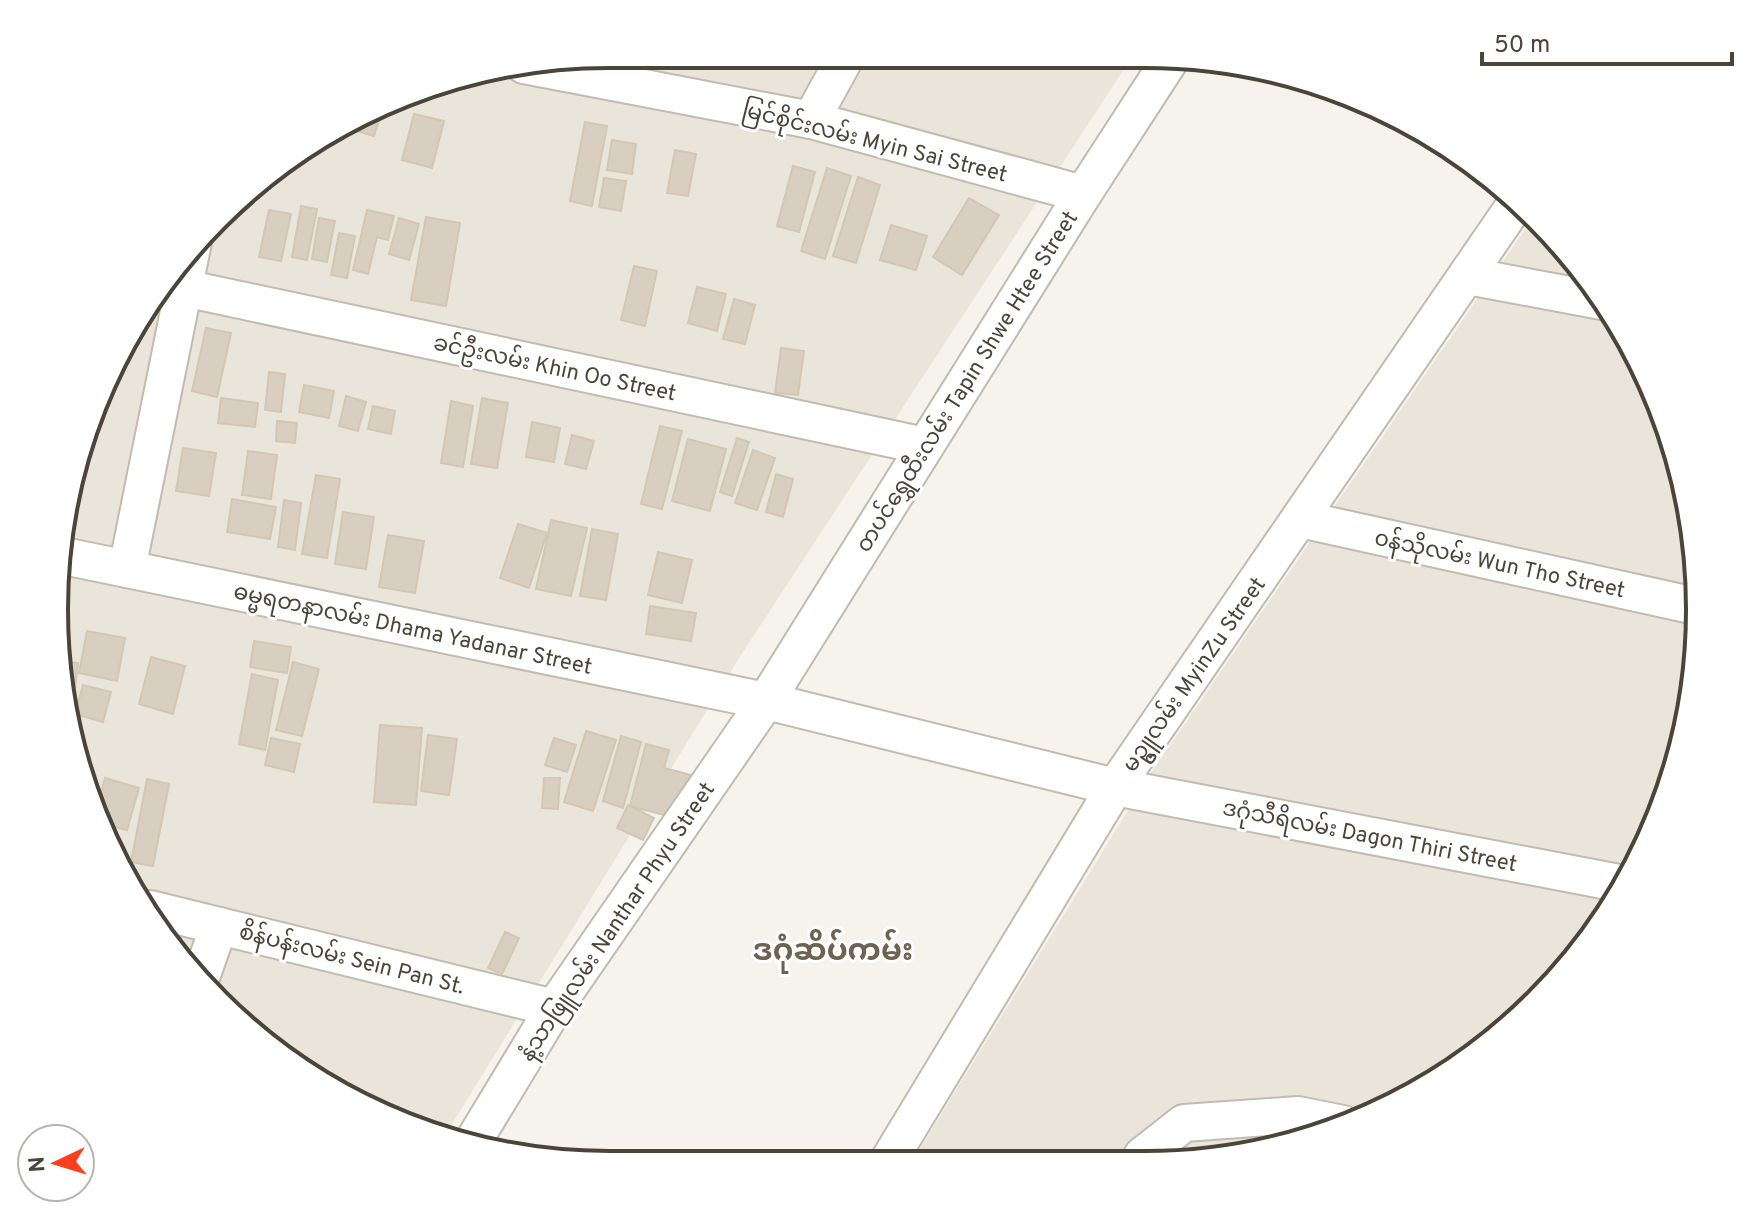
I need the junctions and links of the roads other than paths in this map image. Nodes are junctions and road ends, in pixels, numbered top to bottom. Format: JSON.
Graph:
{"nodes":[{"id":1,"x":840,"y":68,"type":"edge"},
{"id":2,"x":1164,"y":69,"type":"edge"},
{"id":3,"x":556,"y":71,"type":"edge"},
{"id":4,"x":811,"y":120,"type":"junction"},
{"id":5,"x":1083,"y":194,"type":"junction"},
{"id":6,"x":1511,"y":211,"type":"edge"},
{"id":7,"x":187,"y":271,"type":"edge"},
{"id":8,"x":1468,"y":276,"type":"junction"},
{"id":9,"x":184,"y":288,"type":"junction"},
{"id":10,"x":1587,"y":298,"type":"edge"},
{"id":11,"x":925,"y":446,"type":"junction"},
{"id":12,"x":1300,"y":519,"type":"junction"},
{"id":13,"x":71,"y":557,"type":"edge"},
{"id":14,"x":127,"y":569,"type":"junction"},
{"id":15,"x":1686,"y":604,"type":"edge"},
{"id":16,"x":766,"y":701,"type":"junction"},
{"id":17,"x":1115,"y":787,"type":"junction"},
{"id":18,"x":1612,"y":882,"type":"edge"},
{"id":19,"x":160,"y":911,"type":"edge"},
{"id":20,"x":219,"y":926,"type":"junction"},
{"id":21,"x":204,"y":969,"type":"edge"},
{"id":22,"x":554,"y":1008,"type":"junction"},
{"id":23,"x":1324,"y":1120,"type":"edge"},
{"id":24,"x":477,"y":1135,"type":"edge"},
{"id":25,"x":894,"y":1151,"type":"edge"},
{"id":26,"x":1149,"y":1151,"type":"edge"}],
"edges":[{"from":1,"to":4,"type":"street"},
{"from":2,"to":5,"type":"street","name":"တပင်ရွှေထီးလမ်း Tapin Shwe Htee Street"},
{"from":3,"to":4,"type":"street","name":"မြင်စိုင်းလမ်း Myin Sai Street"},
{"from":4,"to":5,"type":"street","name":"မြင်စိုင်းလမ်း Myin Sai Street"},
{"from":5,"to":11,"type":"street","name":"တပင်ရွှေထီးလမ်း Tapin Shwe Htee Street"},
{"from":6,"to":8,"type":"street","name":"မဥ္ဇူလမ်း MyinZu Street"},
{"from":7,"to":9,"type":"street"},
{"from":8,"to":10,"type":"street"},
{"from":8,"to":12,"type":"street","name":"မဥ္ဇူလမ်း MyinZu Street"},
{"from":9,"to":11,"type":"street","name":"ခင်ဦးလမ်း Khin Oo Street"},
{"from":9,"to":14,"type":"street"},
{"from":11,"to":16,"type":"street","name":"တပင်ရွှေထီးလမ်း Tapin Shwe Htee Street"},
{"from":12,"to":15,"type":"street","name":"၀န်သိုလမ်း Wun Tho Street"},
{"from":12,"to":17,"type":"street","name":"မဥ္ဇူလမ်း MyinZu Street"},
{"from":13,"to":14,"type":"street","name":"ဓမ္မရတနာလမ်း Dhama Yadanar Street"},
{"from":14,"to":16,"type":"street","name":"ဓမ္မရတနာလမ်း Dhama Yadanar Street"},
{"from":16,"to":17,"type":"street","name":"ဓမ္မရတနာလမ်း Dhama Yadanar Street"},
{"from":16,"to":22,"type":"street","name":"နံ့သာဖြူလမ်း Nanthar Phyu Street"},
{"from":17,"to":18,"type":"street","name":"ဒဂုံသီရိလမ်း Dagon Thiri Street"},
{"from":17,"to":25,"type":"street","name":"မဥ္ဇူလမ်း MyinZu Street"},
{"from":19,"to":20,"type":"street","name":"စိန်ပန်းလမ်း Sein Pan St."},
{"from":20,"to":21,"type":"street"},
{"from":20,"to":22,"type":"street","name":"စိန်ပန်းလမ်း Sein Pan St."},
{"from":22,"to":24,"type":"street","name":"နံ့သာဖြူလမ်း Nanthar Phyu Street"},
{"from":23,"to":26,"type":"street"}]}
